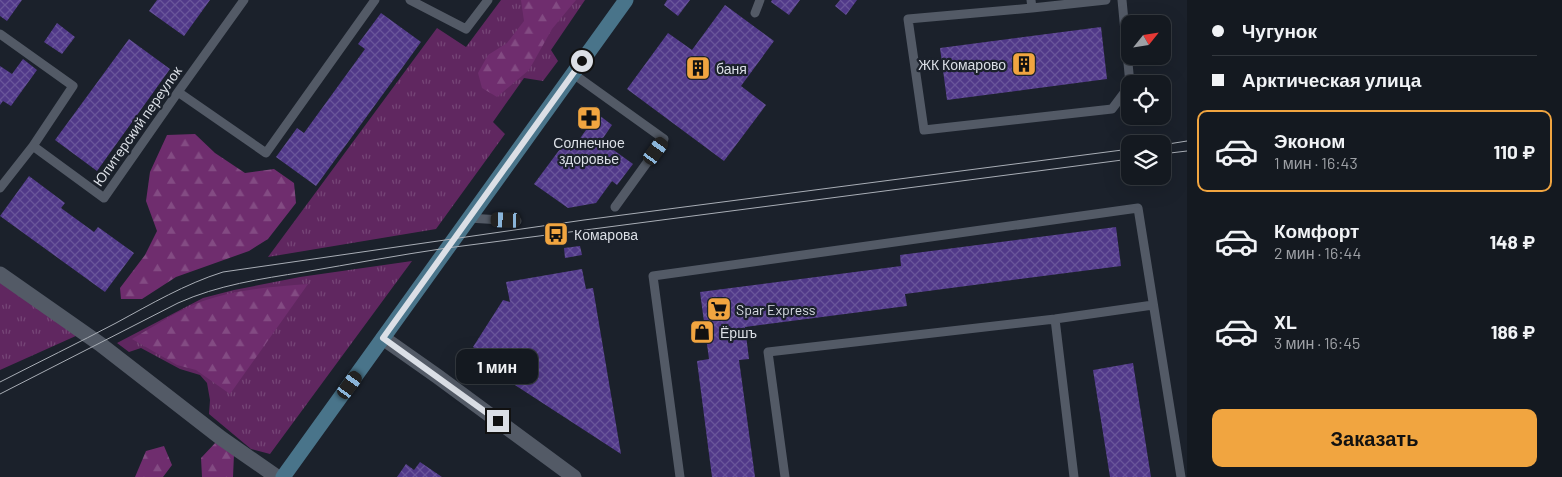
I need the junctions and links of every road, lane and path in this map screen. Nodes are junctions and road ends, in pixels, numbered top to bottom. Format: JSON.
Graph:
{"nodes":[{"id":1,"x":244,"y":0,"type":"edge"},
{"id":2,"x":376,"y":0,"type":"edge"},
{"id":3,"x":410,"y":0,"type":"edge"},
{"id":4,"x":488,"y":0,"type":"edge"},
{"id":5,"x":626,"y":0,"type":"edge"},
{"id":6,"x":760,"y":0,"type":"edge"},
{"id":7,"x":1106,"y":0,"type":"edge"},
{"id":8,"x":1122,"y":0,"type":"edge"},
{"id":9,"x":1032,"y":4,"type":"edge"},
{"id":10,"x":755,"y":13,"type":"dead end"},
{"id":11,"x":0,"y":34,"type":"edge"},
{"id":12,"x":572,"y":73,"type":"junction"},
{"id":13,"x":1129,"y":75,"type":"edge"},
{"id":14,"x":178,"y":92,"type":"junction"},
{"id":15,"x":1121,"y":96,"type":"edge"},
{"id":16,"x":33,"y":146,"type":"junction"},
{"id":17,"x":0,"y":188,"type":"edge"},
{"id":18,"x":614,"y":207,"type":"dead end"},
{"id":19,"x":468,"y":218,"type":"junction"},
{"id":20,"x":517,"y":221,"type":"dead end"},
{"id":21,"x":0,"y":274,"type":"edge"},
{"id":22,"x":1153,"y":305,"type":"junction"},
{"id":23,"x":1055,"y":319,"type":"junction"},
{"id":24,"x":383,"y":338,"type":"junction"},
{"id":25,"x":277,"y":477,"type":"edge"},
{"id":26,"x":283,"y":477,"type":"edge"},
{"id":27,"x":574,"y":477,"type":"edge"},
{"id":28,"x":680,"y":477,"type":"edge"},
{"id":29,"x":785,"y":477,"type":"edge"},
{"id":30,"x":1074,"y":477,"type":"edge"},
{"id":31,"x":1181,"y":477,"type":"edge"}],
"edges":[{"from":1,"to":14,"type":"lane","name":"Юпитерский переулок"},
{"from":2,"to":14,"type":"lane"},
{"from":3,"to":4,"type":"lane"},
{"from":5,"to":12,"type":"street"},
{"from":6,"to":10,"type":"lane"},
{"from":7,"to":9,"type":"lane"},
{"from":8,"to":13,"type":"lane"},
{"from":9,"to":15,"type":"lane"},
{"from":11,"to":16,"type":"lane"},
{"from":12,"to":18,"type":"lane"},
{"from":12,"to":19,"type":"street"},
{"from":14,"to":16,"type":"lane","name":"Юпитерский переулок"},
{"from":16,"to":17,"type":"lane"},
{"from":19,"to":20,"type":"lane"},
{"from":19,"to":24,"type":"street"},
{"from":21,"to":25,"type":"street"},
{"from":22,"to":23,"type":"lane"},
{"from":22,"to":28,"type":"lane"},
{"from":22,"to":31,"type":"lane"},
{"from":23,"to":29,"type":"lane"},
{"from":23,"to":30,"type":"lane"},
{"from":24,"to":26,"type":"street"},
{"from":24,"to":27,"type":"street"}]}
